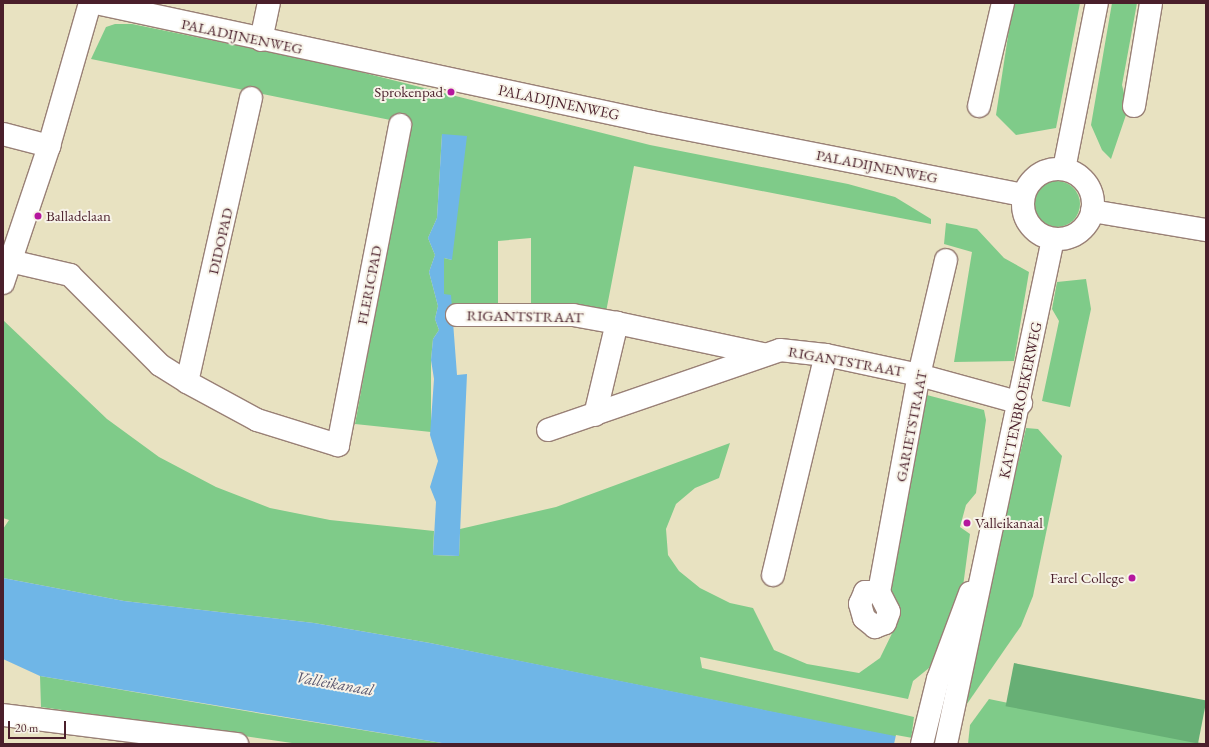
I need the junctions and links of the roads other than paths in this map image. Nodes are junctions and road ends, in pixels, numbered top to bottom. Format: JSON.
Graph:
{"nodes":[{"id":1,"x":90,"y":3,"type":"edge"},
{"id":2,"x":96,"y":3,"type":"edge"},
{"id":3,"x":269,"y":3,"type":"edge"},
{"id":4,"x":1003,"y":3,"type":"edge"},
{"id":5,"x":1097,"y":3,"type":"edge"},
{"id":6,"x":1151,"y":3,"type":"edge"},
{"id":7,"x":261,"y":40,"type":"junction"},
{"id":8,"x":251,"y":98,"type":"dead end"},
{"id":9,"x":979,"y":106,"type":"dead end"},
{"id":10,"x":1134,"y":106,"type":"dead end"},
{"id":11,"x":400,"y":125,"type":"dead end"},
{"id":12,"x":3,"y":134,"type":"edge"},
{"id":13,"x":50,"y":146,"type":"junction"},
{"id":14,"x":1064,"y":169,"type":"junction"},
{"id":15,"x":1023,"y":195,"type":"junction"},
{"id":16,"x":1092,"y":211,"type":"junction"},
{"id":17,"x":1206,"y":230,"type":"edge"},
{"id":18,"x":1053,"y":239,"type":"junction"},
{"id":19,"x":10,"y":260,"type":"junction"},
{"id":20,"x":946,"y":260,"type":"dead end"},
{"id":21,"x":3,"y":284,"type":"edge"},
{"id":22,"x":457,"y":315,"type":"dead end"},
{"id":23,"x":617,"y":322,"type":"junction"},
{"id":24,"x":763,"y":354,"type":"junction"},
{"id":25,"x":826,"y":355,"type":"junction"},
{"id":26,"x":919,"y":375,"type":"junction"},
{"id":27,"x":187,"y":382,"type":"junction"},
{"id":28,"x":1021,"y":403,"type":"junction"},
{"id":29,"x":595,"y":415,"type":"junction"},
{"id":30,"x":548,"y":430,"type":"dead end"},
{"id":31,"x":984,"y":560,"type":"junction"},
{"id":32,"x":773,"y":575,"type":"dead end"},
{"id":33,"x":879,"y":592,"type":"dead end"},
{"id":34,"x":3,"y":715,"type":"edge"},
{"id":35,"x":923,"y":742,"type":"edge"},
{"id":36,"x":237,"y":744,"type":"edge"},
{"id":37,"x":946,"y":744,"type":"edge"}],
"edges":[{"from":1,"to":13,"type":"street"},
{"from":2,"to":7,"type":"street","name":"PALADIJNENWEG"},
{"from":3,"to":7,"type":"street"},
{"from":4,"to":9,"type":"street"},
{"from":5,"to":14,"type":"street"},
{"from":6,"to":10,"type":"street"},
{"from":7,"to":15,"type":"street","name":"PALADIJNENWEG"},
{"from":8,"to":27,"type":"street","name":"DIDOPAD"},
{"from":11,"to":27,"type":"street","name":"FLERICPAD"},
{"from":12,"to":13,"type":"street"},
{"from":13,"to":19,"type":"street"},
{"from":14,"to":15,"type":"street"},
{"from":14,"to":16,"type":"street"},
{"from":15,"to":18,"type":"street"},
{"from":16,"to":17,"type":"street"},
{"from":16,"to":18,"type":"street"},
{"from":18,"to":28,"type":"street","name":"KATTENBROEKERWEG"},
{"from":19,"to":21,"type":"street"},
{"from":19,"to":27,"type":"street"},
{"from":20,"to":26,"type":"street","name":"GARIETSTRAAT"},
{"from":22,"to":23,"type":"street","name":"RIGANTSTRAAT"},
{"from":23,"to":24,"type":"street","name":"RIGANTSTRAAT"},
{"from":23,"to":29,"type":"street"},
{"from":24,"to":25,"type":"street","name":"RIGANTSTRAAT"},
{"from":24,"to":29,"type":"street","name":"RIGANTSTRAAT"},
{"from":25,"to":26,"type":"street","name":"RIGANTSTRAAT"},
{"from":25,"to":32,"type":"street"},
{"from":26,"to":28,"type":"street","name":"RIGANTSTRAAT"},
{"from":26,"to":33,"type":"street","name":"GARIETSTRAAT"},
{"from":28,"to":31,"type":"street","name":"KATTENBROEKERWEG"},
{"from":29,"to":30,"type":"street","name":"RIGANTSTRAAT"},
{"from":31,"to":35,"type":"street","name":"KATTENBROEKERWEG"},
{"from":31,"to":37,"type":"street","name":"KATTENBROEKERWEG"},
{"from":34,"to":36,"type":"street"}]}
